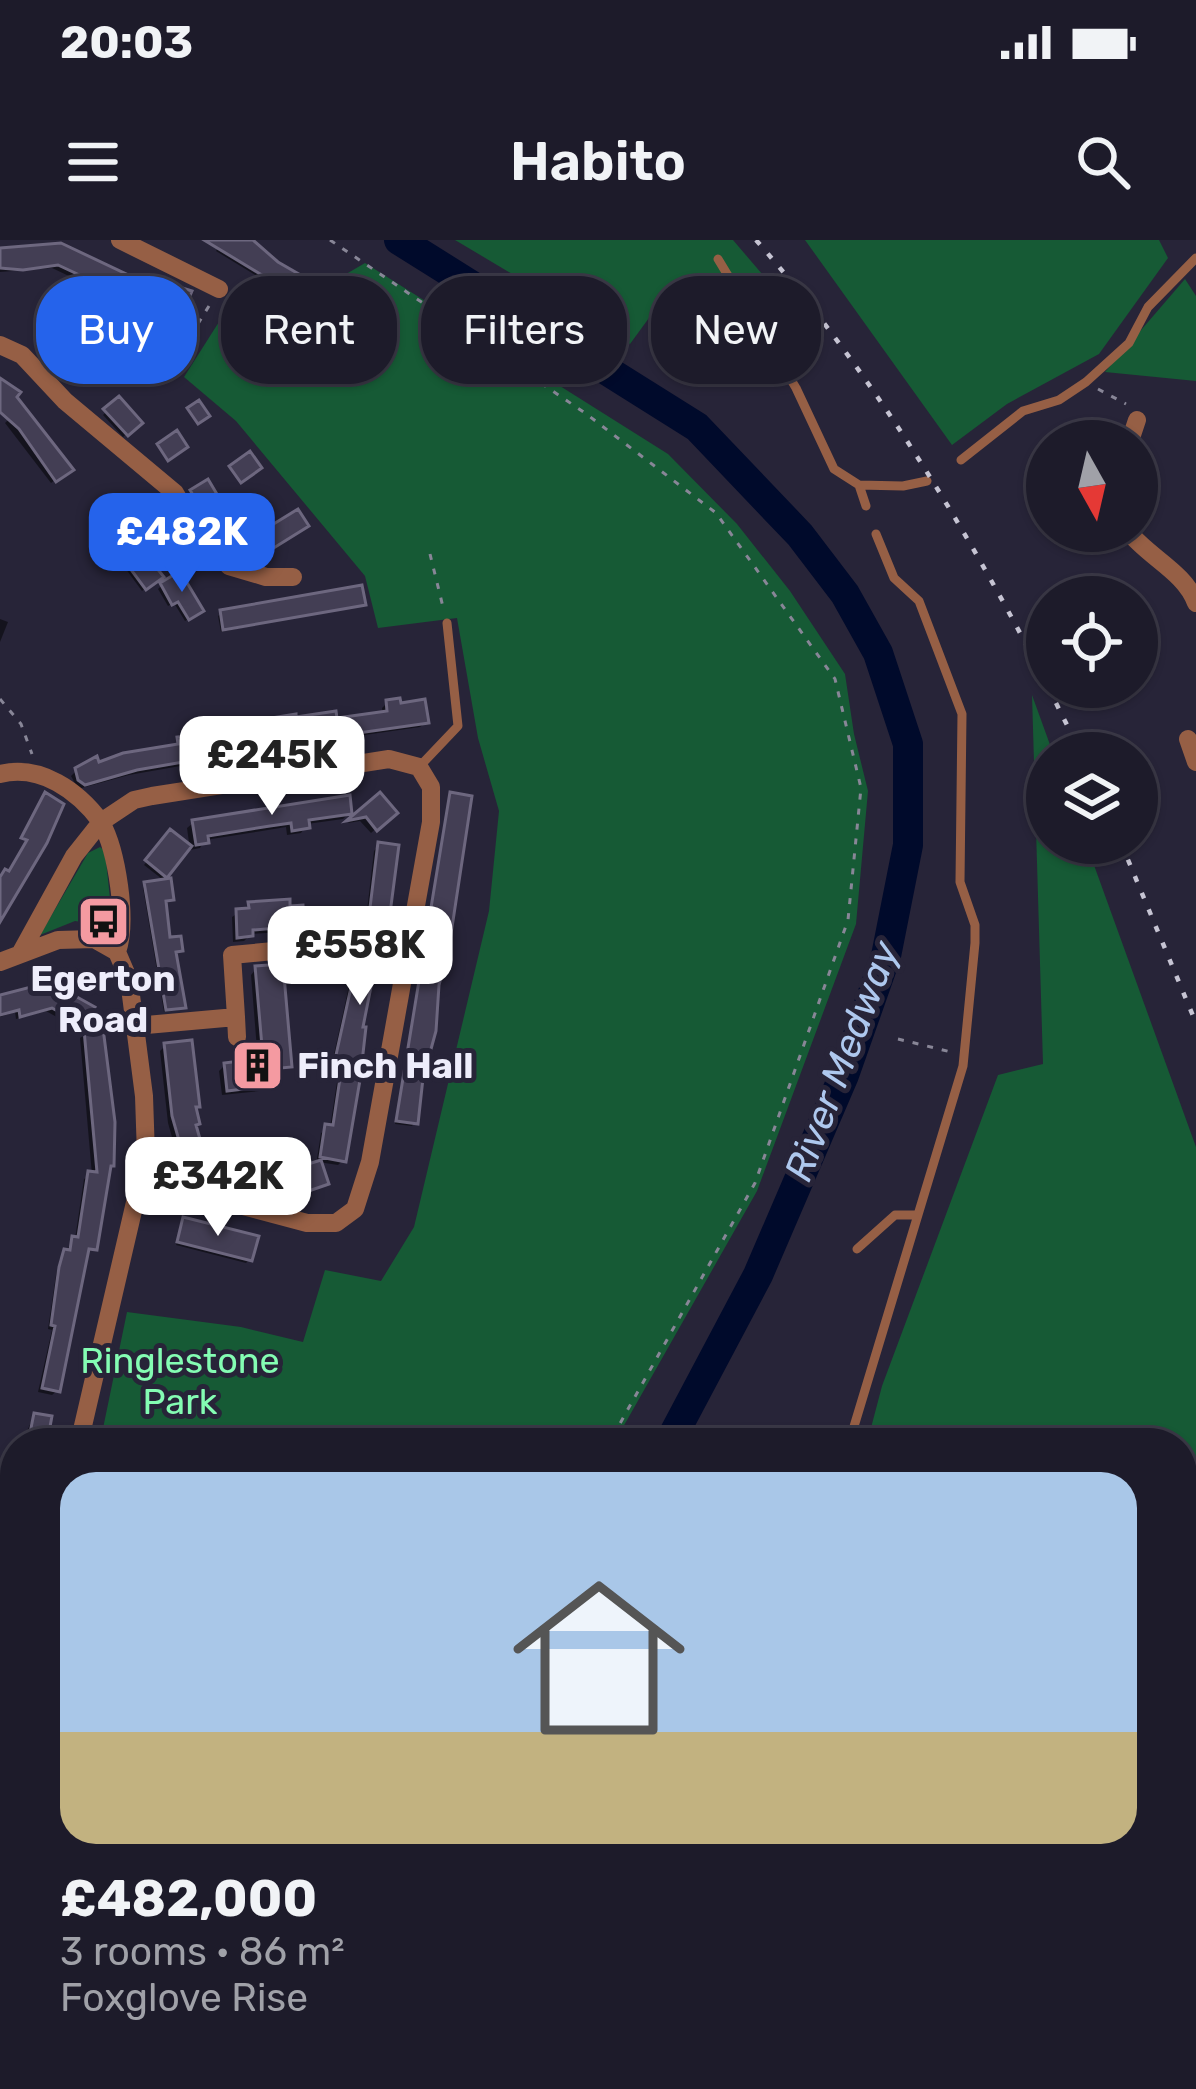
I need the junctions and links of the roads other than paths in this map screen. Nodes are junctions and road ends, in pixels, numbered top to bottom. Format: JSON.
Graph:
{"nodes":[{"id":1,"x":120,"y":240,"type":"edge"},
{"id":2,"x":1196,"y":258,"type":"edge"},
{"id":3,"x":718,"y":259,"type":"dead end"},
{"id":4,"x":219,"y":289,"type":"road end"},
{"id":5,"x":0,"y":346,"type":"edge"},
{"id":6,"x":961,"y":460,"type":"dead end"},
{"id":7,"x":927,"y":481,"type":"dead end"},
{"id":8,"x":859,"y":485,"type":"junction"},
{"id":9,"x":866,"y":506,"type":"dead end"},
{"id":10,"x":877,"y":534,"type":"dead end"},
{"id":11,"x":1147,"y":552,"type":"edge"},
{"id":12,"x":293,"y":577,"type":"dead end"},
{"id":13,"x":1194,"y":591,"type":"edge"},
{"id":14,"x":447,"y":623,"type":"road end"},
{"id":15,"x":419,"y":767,"type":"junction"},
{"id":16,"x":0,"y":774,"type":"edge"},
{"id":17,"x":101,"y":822,"type":"junction"},
{"id":18,"x":295,"y":949,"type":"dead end"},
{"id":19,"x":118,"y":952,"type":"junction"},
{"id":20,"x":20,"y":954,"type":"junction"},
{"id":21,"x":0,"y":962,"type":"edge"},
{"id":22,"x":135,"y":1026,"type":"junction"},
{"id":23,"x":142,"y":1179,"type":"junction"},
{"id":24,"x":918,"y":1215,"type":"junction"},
{"id":25,"x":857,"y":1249,"type":"dead end"},
{"id":26,"x":83,"y":1428,"type":"edge"},
{"id":27,"x":854,"y":1428,"type":"edge"}],
"edges":[{"from":1,"to":4,"type":"street"},
{"from":2,"to":6,"type":"lane"},
{"from":3,"to":8,"type":"lane"},
{"from":5,"to":12,"type":"street"},
{"from":7,"to":8,"type":"lane"},
{"from":8,"to":9,"type":"lane"},
{"from":10,"to":24,"type":"lane"},
{"from":11,"to":13,"type":"street"},
{"from":14,"to":15,"type":"lane"},
{"from":15,"to":17,"type":"street"},
{"from":15,"to":23,"type":"street"},
{"from":16,"to":17,"type":"street"},
{"from":17,"to":19,"type":"street"},
{"from":17,"to":20,"type":"street"},
{"from":18,"to":22,"type":"street"},
{"from":19,"to":20,"type":"street"},
{"from":19,"to":22,"type":"street"},
{"from":20,"to":21,"type":"street"},
{"from":22,"to":23,"type":"street"},
{"from":23,"to":26,"type":"street"},
{"from":24,"to":25,"type":"lane"},
{"from":24,"to":27,"type":"lane"}]}
